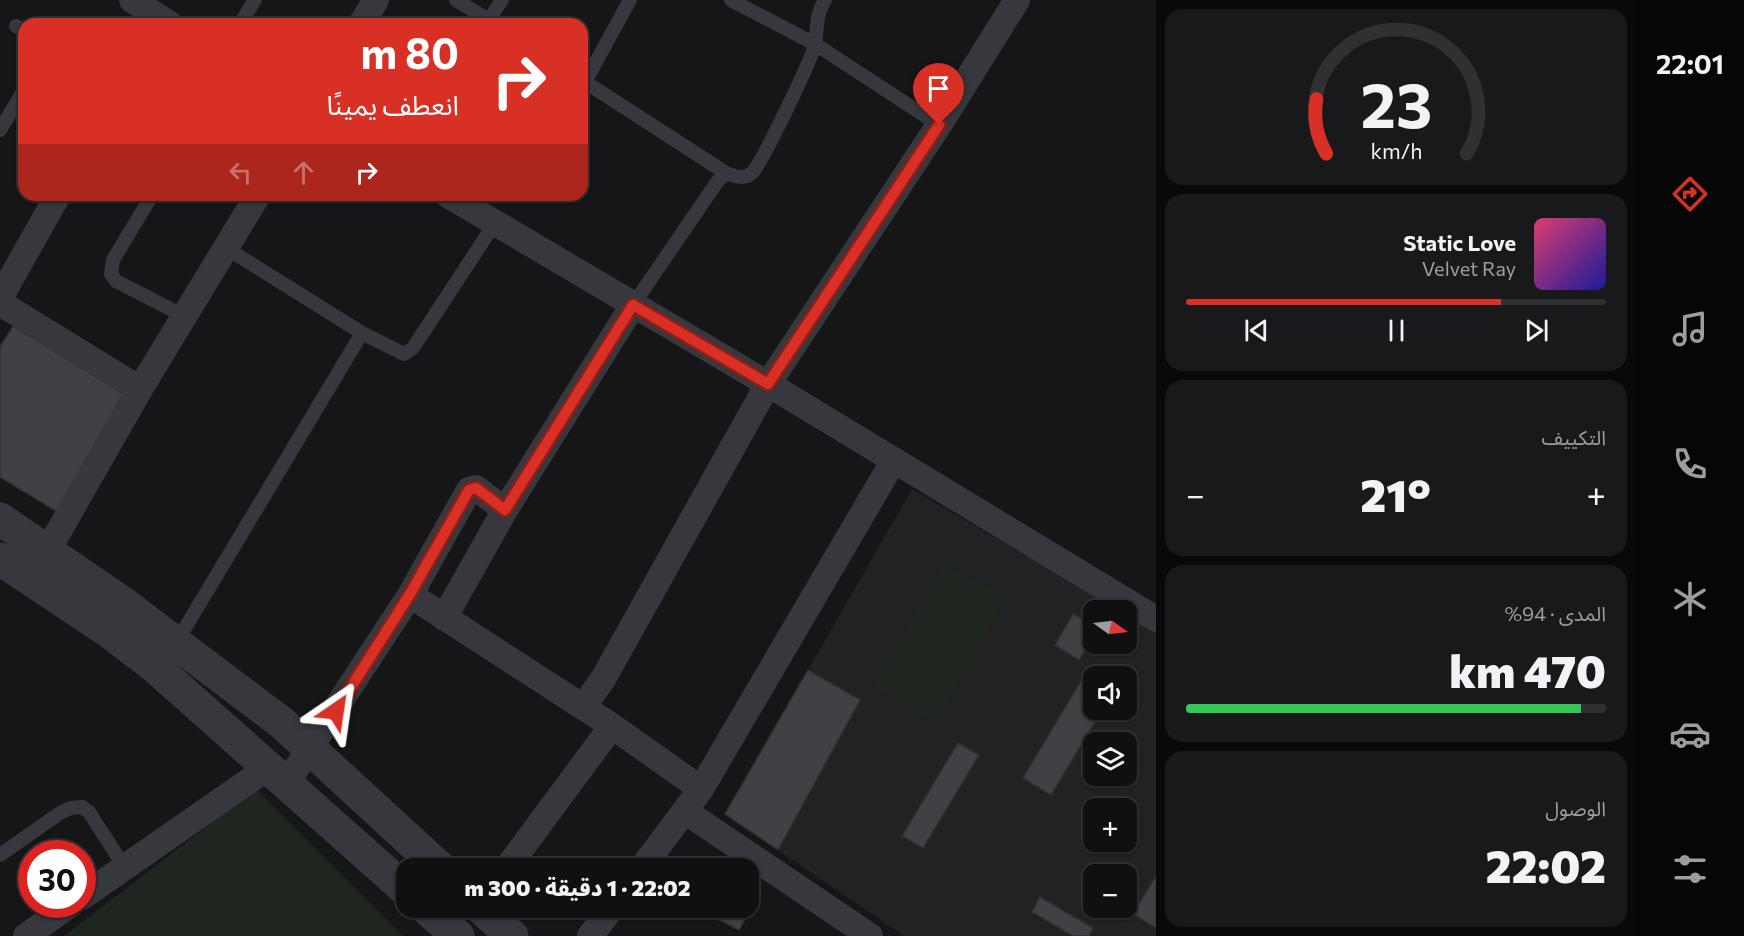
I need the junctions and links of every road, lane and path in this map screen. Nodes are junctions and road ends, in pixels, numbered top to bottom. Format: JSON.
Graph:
{"nodes":[{"id":1,"x":255,"y":0,"type":"edge"},
{"id":2,"x":376,"y":0,"type":"edge"},
{"id":3,"x":456,"y":0,"type":"edge"},
{"id":4,"x":502,"y":0,"type":"edge"},
{"id":5,"x":630,"y":0,"type":"edge"},
{"id":6,"x":730,"y":0,"type":"edge"},
{"id":7,"x":825,"y":0,"type":"edge"},
{"id":8,"x":1017,"y":0,"type":"edge"},
{"id":9,"x":244,"y":18,"type":"edge"},
{"id":10,"x":365,"y":18,"type":"edge"},
{"id":11,"x":485,"y":18,"type":"edge"},
{"id":12,"x":494,"y":18,"type":"edge"},
{"id":13,"x":815,"y":44,"type":"junction"},
{"id":14,"x":588,"y":74,"type":"edge"},
{"id":15,"x":588,"y":84,"type":"edge"},
{"id":16,"x":18,"y":100,"type":"edge"},
{"id":17,"x":939,"y":125,"type":"junction"},
{"id":18,"x":0,"y":130,"type":"edge"},
{"id":19,"x":726,"y":173,"type":"junction"},
{"id":20,"x":55,"y":201,"type":"edge"},
{"id":21,"x":148,"y":201,"type":"edge"},
{"id":22,"x":254,"y":201,"type":"edge"},
{"id":23,"x":458,"y":201,"type":"edge"},
{"id":24,"x":495,"y":223,"type":"junction"},
{"id":25,"x":226,"y":248,"type":"junction"},
{"id":26,"x":0,"y":298,"type":"edge"},
{"id":27,"x":0,"y":303,"type":"edge"},
{"id":28,"x":633,"y":305,"type":"junction"},
{"id":29,"x":184,"y":316,"type":"junction"},
{"id":30,"x":362,"y":333,"type":"junction"},
{"id":31,"x":768,"y":384,"type":"junction"},
{"id":32,"x":140,"y":389,"type":"junction"},
{"id":33,"x":894,"y":460,"type":"junction"},
{"id":34,"x":505,"y":510,"type":"junction"},
{"id":35,"x":0,"y":519,"type":"edge"},
{"id":36,"x":48,"y":550,"type":"junction"},
{"id":37,"x":0,"y":559,"type":"edge"},
{"id":38,"x":410,"y":594,"type":"junction"},
{"id":39,"x":444,"y":618,"type":"junction"},
{"id":40,"x":1156,"y":619,"type":"edge"},
{"id":41,"x":176,"y":643,"type":"junction"},
{"id":42,"x":584,"y":707,"type":"junction"},
{"id":43,"x":612,"y":726,"type":"junction"},
{"id":44,"x":311,"y":750,"type":"junction"},
{"id":45,"x":278,"y":775,"type":"junction"},
{"id":46,"x":701,"y":789,"type":"junction"},
{"id":47,"x":686,"y":812,"type":"junction"},
{"id":48,"x":0,"y":855,"type":"edge"},
{"id":49,"x":429,"y":858,"type":"edge"},
{"id":50,"x":514,"y":858,"type":"edge"},
{"id":51,"x":650,"y":858,"type":"edge"},
{"id":52,"x":125,"y":868,"type":"junction"},
{"id":53,"x":396,"y":881,"type":"edge"},
{"id":54,"x":96,"y":888,"type":"edge"},
{"id":55,"x":52,"y":918,"type":"edge"},
{"id":56,"x":437,"y":918,"type":"edge"},
{"id":57,"x":492,"y":918,"type":"edge"},
{"id":58,"x":604,"y":918,"type":"edge"},
{"id":59,"x":859,"y":933,"type":"edge"},
{"id":60,"x":26,"y":936,"type":"edge"},
{"id":61,"x":458,"y":936,"type":"edge"},
{"id":62,"x":512,"y":936,"type":"edge"},
{"id":63,"x":590,"y":936,"type":"edge"}],
"edges":[{"from":1,"to":9,"type":"lane"},
{"from":2,"to":10,"type":"street"},
{"from":3,"to":11,"type":"lane"},
{"from":4,"to":12,"type":"lane"},
{"from":5,"to":14,"type":"lane"},
{"from":6,"to":13,"type":"lane"},
{"from":7,"to":13,"type":"lane"},
{"from":8,"to":17,"type":"street"},
{"from":13,"to":17,"type":"lane"},
{"from":13,"to":19,"type":"lane"},
{"from":15,"to":19,"type":"lane"},
{"from":16,"to":18,"type":"lane"},
{"from":17,"to":31,"type":"street"},
{"from":19,"to":28,"type":"lane"},
{"from":20,"to":26,"type":"street"},
{"from":21,"to":29,"type":"lane"},
{"from":22,"to":25,"type":"street"},
{"from":23,"to":24,"type":"street"},
{"from":24,"to":28,"type":"street"},
{"from":24,"to":30,"type":"lane"},
{"from":25,"to":29,"type":"street"},
{"from":25,"to":30,"type":"lane"},
{"from":27,"to":32,"type":"street"},
{"from":28,"to":31,"type":"street"},
{"from":28,"to":34,"type":"street"},
{"from":29,"to":32,"type":"street"},
{"from":30,"to":41,"type":"lane"},
{"from":31,"to":33,"type":"street"},
{"from":31,"to":42,"type":"street"},
{"from":32,"to":36,"type":"street"},
{"from":33,"to":40,"type":"street"},
{"from":33,"to":46,"type":"street"},
{"from":34,"to":38,"type":"street"},
{"from":34,"to":39,"type":"street"},
{"from":35,"to":36,"type":"street"},
{"from":36,"to":41,"type":"street"},
{"from":37,"to":45,"type":"street"},
{"from":38,"to":39,"type":"street"},
{"from":38,"to":44,"type":"street"},
{"from":39,"to":42,"type":"street"},
{"from":41,"to":44,"type":"street"},
{"from":42,"to":43,"type":"street"},
{"from":43,"to":46,"type":"street"},
{"from":43,"to":50,"type":"street"},
{"from":44,"to":45,"type":"street"},
{"from":44,"to":49,"type":"street"},
{"from":45,"to":52,"type":"street"},
{"from":45,"to":53,"type":"street"},
{"from":46,"to":47,"type":"street"},
{"from":47,"to":51,"type":"street"},
{"from":47,"to":59,"type":"street"},
{"from":48,"to":52,"type":"lane"},
{"from":52,"to":54,"type":"street"},
{"from":55,"to":60,"type":"street"},
{"from":56,"to":61,"type":"street"},
{"from":57,"to":62,"type":"street"},
{"from":58,"to":63,"type":"street"}]}
